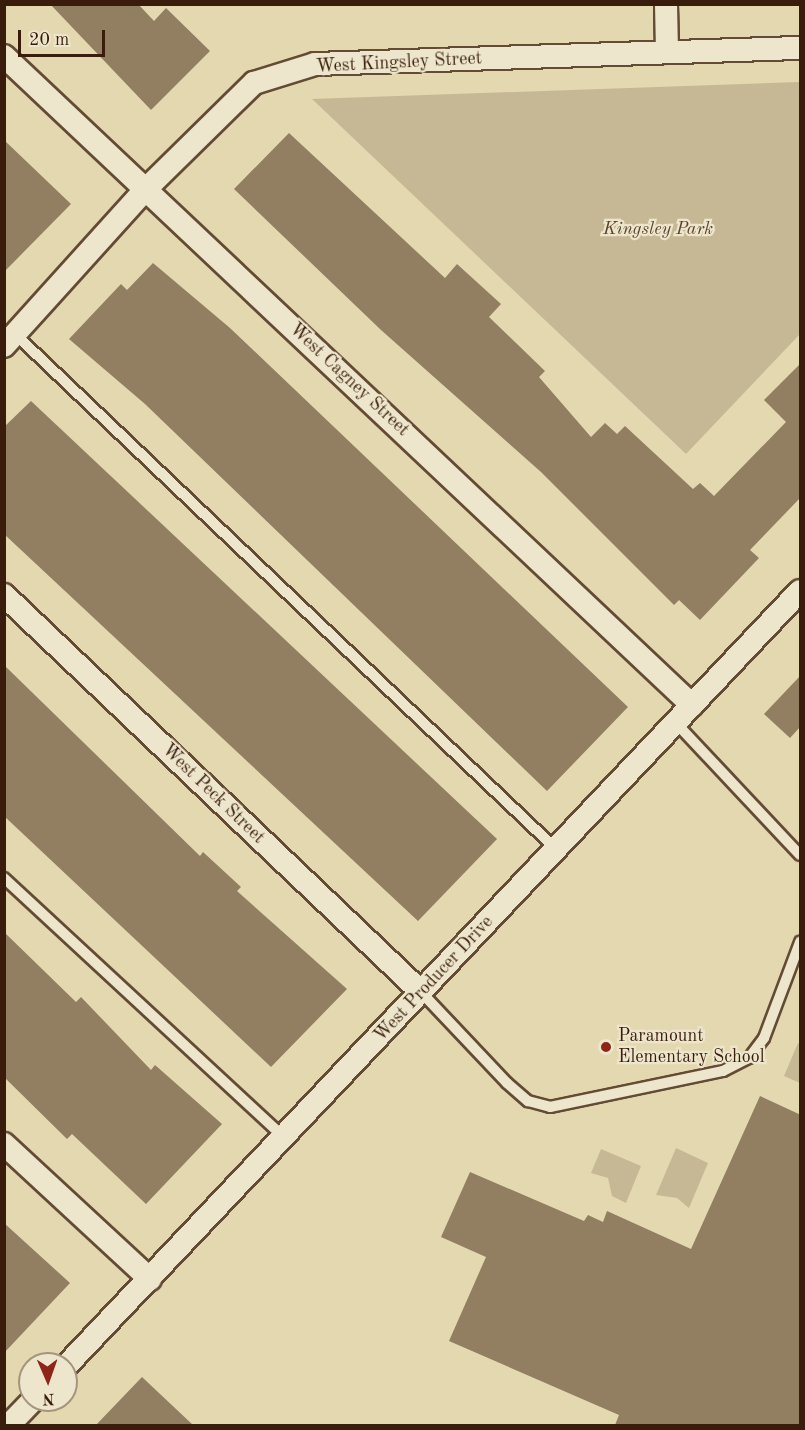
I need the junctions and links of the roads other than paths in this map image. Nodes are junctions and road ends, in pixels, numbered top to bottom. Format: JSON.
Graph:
{"nodes":[{"id":1,"x":666,"y":4,"type":"edge"},
{"id":2,"x":801,"y":48,"type":"edge"},
{"id":3,"x":667,"y":52,"type":"junction"},
{"id":4,"x":4,"y":56,"type":"edge"},
{"id":5,"x":147,"y":188,"type":"junction"},
{"id":6,"x":10,"y":340,"type":"edge"},
{"id":7,"x":801,"y":591,"type":"edge"},
{"id":8,"x":4,"y":596,"type":"edge"},
{"id":9,"x":692,"y":705,"type":"junction"},
{"id":10,"x":676,"y":723,"type":"junction"},
{"id":11,"x":556,"y":849,"type":"junction"},
{"id":12,"x":801,"y":855,"type":"edge"},
{"id":13,"x":4,"y":878,"type":"edge"},
{"id":14,"x":801,"y":942,"type":"edge"},
{"id":15,"x":422,"y":992,"type":"junction"},
{"id":16,"x":284,"y":1137,"type":"junction"},
{"id":17,"x":4,"y":1144,"type":"edge"},
{"id":18,"x":150,"y":1279,"type":"junction"},
{"id":19,"x":78,"y":1354,"type":"edge"},
{"id":20,"x":21,"y":1412,"type":"edge"},
{"id":21,"x":8,"y":1425,"type":"edge"}],
"edges":[{"from":1,"to":3,"type":"street"},
{"from":2,"to":3,"type":"street","name":"West Kingsley Street"},
{"from":3,"to":5,"type":"street","name":"West Kingsley Street"},
{"from":4,"to":5,"type":"street","name":"West Cagney Street"},
{"from":5,"to":6,"type":"street","name":"West Kingsley Street"},
{"from":5,"to":9,"type":"street","name":"West Cagney Street"},
{"from":6,"to":11,"type":"lane"},
{"from":7,"to":9,"type":"street","name":"West Producer Drive"},
{"from":8,"to":15,"type":"street","name":"West Peck Street"},
{"from":9,"to":10,"type":"street","name":"West Producer Drive"},
{"from":10,"to":11,"type":"street","name":"West Producer Drive"},
{"from":10,"to":12,"type":"lane"},
{"from":11,"to":15,"type":"street","name":"West Producer Drive"},
{"from":13,"to":16,"type":"lane"},
{"from":14,"to":15,"type":"lane"},
{"from":15,"to":16,"type":"street","name":"West Producer Drive"},
{"from":16,"to":18,"type":"street","name":"West Producer Drive"},
{"from":17,"to":18,"type":"street"},
{"from":18,"to":19,"type":"street","name":"West Producer Drive"},
{"from":20,"to":21,"type":"street"}]}
